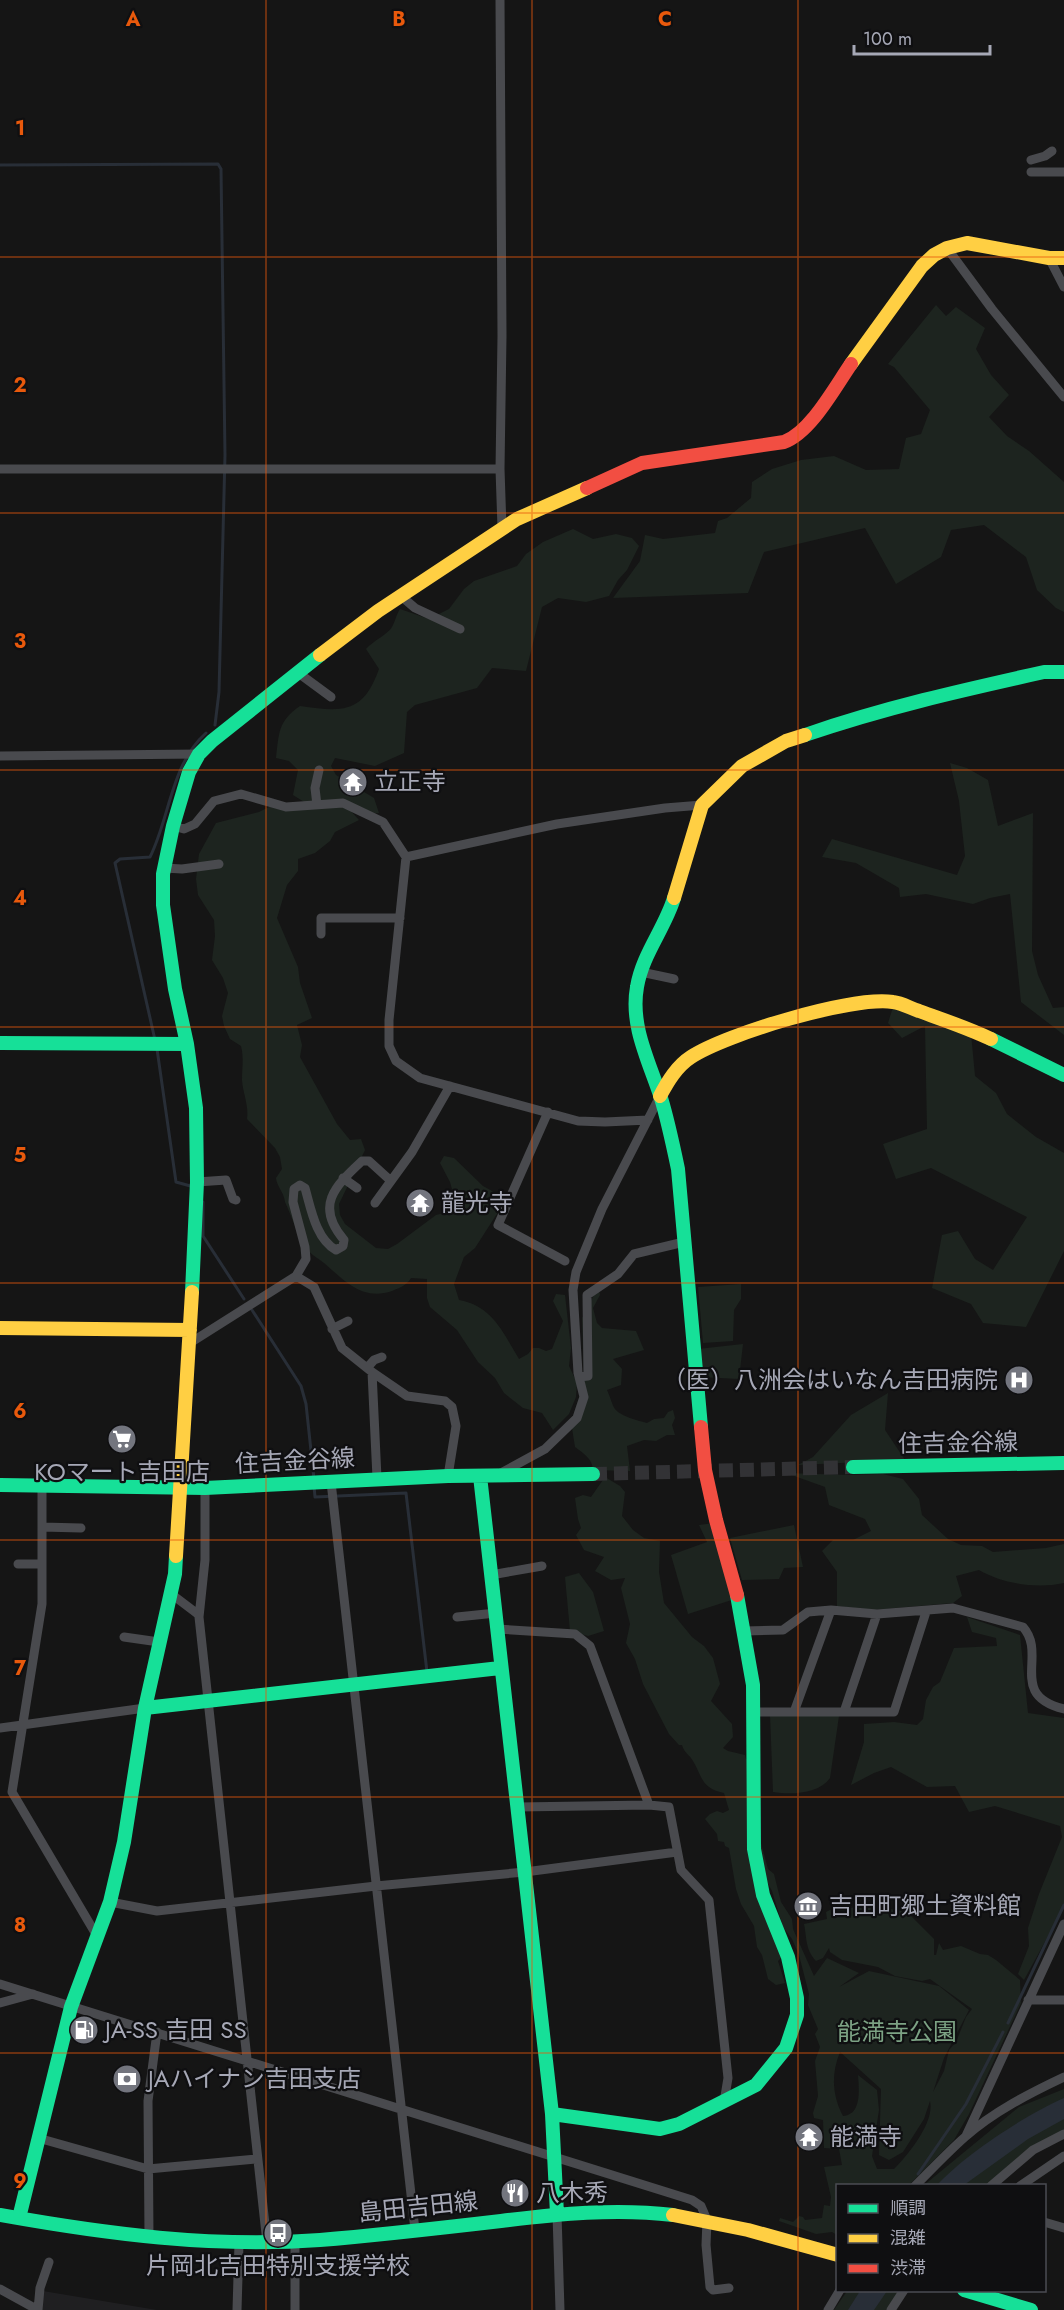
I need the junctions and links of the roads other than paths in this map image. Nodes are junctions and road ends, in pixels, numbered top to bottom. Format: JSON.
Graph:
{"nodes":[{"id":1,"x":500,"y":0,"type":"edge"},
{"id":2,"x":1052,"y":151,"type":"dead end"},
{"id":3,"x":1031,"y":160,"type":"dead end"},
{"id":4,"x":1064,"y":171,"type":"edge"},
{"id":5,"x":1031,"y":172,"type":"dead end"},
{"id":6,"x":947,"y":248,"type":"junction"},
{"id":7,"x":1049,"y":258,"type":"junction"},
{"id":8,"x":1064,"y":258,"type":"edge"},
{"id":9,"x":1064,"y":287,"type":"edge"},
{"id":10,"x":1064,"y":397,"type":"edge"},
{"id":11,"x":0,"y":469,"type":"edge"},
{"id":12,"x":500,"y":469,"type":"junction"},
{"id":13,"x":502,"y":528,"type":"junction"},
{"id":14,"x":401,"y":596,"type":"junction"},
{"id":15,"x":460,"y":629,"type":"dead end"},
{"id":16,"x":297,"y":672,"type":"junction"},
{"id":17,"x":1064,"y":672,"type":"edge"},
{"id":18,"x":331,"y":697,"type":"dead end"},
{"id":19,"x":193,"y":754,"type":"junction"},
{"id":20,"x":0,"y":756,"type":"edge"},
{"id":21,"x":319,"y":770,"type":"dead end"},
{"id":22,"x":317,"y":805,"type":"junction"},
{"id":23,"x":702,"y":805,"type":"junction"},
{"id":24,"x":173,"y":826,"type":"junction"},
{"id":25,"x":406,"y":857,"type":"junction"},
{"id":26,"x":219,"y":864,"type":"dead end"},
{"id":27,"x":164,"y":868,"type":"junction"},
{"id":28,"x":400,"y":918,"type":"junction"},
{"id":29,"x":321,"y":934,"type":"dead end"},
{"id":30,"x":641,"y":972,"type":"junction"},
{"id":31,"x":674,"y":979,"type":"dead end"},
{"id":32,"x":0,"y":1043,"type":"edge"},
{"id":33,"x":187,"y":1044,"type":"junction"},
{"id":34,"x":1064,"y":1075,"type":"edge"},
{"id":35,"x":450,"y":1086,"type":"junction"},
{"id":36,"x":660,"y":1096,"type":"junction"},
{"id":37,"x":548,"y":1112,"type":"junction"},
{"id":38,"x":648,"y":1120,"type":"junction"},
{"id":39,"x":343,"y":1178,"type":"junction"},
{"id":40,"x":391,"y":1180,"type":"junction"},
{"id":41,"x":197,"y":1186,"type":"junction"},
{"id":42,"x":357,"y":1188,"type":"dead end"},
{"id":43,"x":236,"y":1200,"type":"dead end"},
{"id":44,"x":375,"y":1203,"type":"dead end"},
{"id":45,"x":684,"y":1242,"type":"junction"},
{"id":46,"x":565,"y":1260,"type":"dead end"},
{"id":47,"x":296,"y":1276,"type":"junction"},
{"id":48,"x":348,"y":1321,"type":"dead end"},
{"id":49,"x":0,"y":1328,"type":"edge"},
{"id":50,"x":332,"y":1329,"type":"junction"},
{"id":51,"x":190,"y":1336,"type":"junction"},
{"id":52,"x":382,"y":1357,"type":"dead end"},
{"id":53,"x":370,"y":1370,"type":"junction"},
{"id":54,"x":579,"y":1377,"type":"junction"},
{"id":55,"x":1064,"y":1463,"type":"edge"},
{"id":56,"x":853,"y":1467,"type":"tunnel mouth"},
{"id":57,"x":592,"y":1474,"type":"tunnel mouth"},
{"id":58,"x":496,"y":1475,"type":"junction"},
{"id":59,"x":448,"y":1476,"type":"junction"},
{"id":60,"x":480,"y":1476,"type":"junction"},
{"id":61,"x":377,"y":1478,"type":"junction"},
{"id":62,"x":0,"y":1485,"type":"edge"},
{"id":63,"x":42,"y":1486,"type":"junction"},
{"id":64,"x":179,"y":1488,"type":"junction"},
{"id":65,"x":205,"y":1488,"type":"junction"},
{"id":66,"x":325,"y":1488,"type":"junction"},
{"id":67,"x":42,"y":1527,"type":"junction"},
{"id":68,"x":81,"y":1528,"type":"dead end"},
{"id":69,"x":18,"y":1564,"type":"dead end"},
{"id":70,"x":42,"y":1564,"type":"junction"},
{"id":71,"x":542,"y":1566,"type":"dead end"},
{"id":72,"x":491,"y":1575,"type":"junction"},
{"id":73,"x":170,"y":1593,"type":"junction"},
{"id":74,"x":831,"y":1611,"type":"junction"},
{"id":75,"x":926,"y":1612,"type":"junction"},
{"id":76,"x":496,"y":1613,"type":"junction"},
{"id":77,"x":877,"y":1614,"type":"junction"},
{"id":78,"x":199,"y":1615,"type":"junction"},
{"id":79,"x":457,"y":1617,"type":"dead end"},
{"id":80,"x":497,"y":1629,"type":"junction"},
{"id":81,"x":745,"y":1631,"type":"junction"},
{"id":82,"x":124,"y":1637,"type":"dead end"},
{"id":83,"x":159,"y":1642,"type":"junction"},
{"id":84,"x":500,"y":1668,"type":"junction"},
{"id":85,"x":354,"y":1685,"type":"junction"},
{"id":86,"x":208,"y":1701,"type":"junction"},
{"id":87,"x":145,"y":1708,"type":"junction"},
{"id":88,"x":1064,"y":1709,"type":"edge"},
{"id":89,"x":754,"y":1712,"type":"junction"},
{"id":90,"x":794,"y":1712,"type":"junction"},
{"id":91,"x":844,"y":1712,"type":"junction"},
{"id":92,"x":22,"y":1724,"type":"junction"},
{"id":93,"x":0,"y":1728,"type":"edge"},
{"id":94,"x":649,"y":1805,"type":"junction"},
{"id":95,"x":518,"y":1808,"type":"junction"},
{"id":96,"x":678,"y":1852,"type":"junction"},
{"id":97,"x":525,"y":1872,"type":"junction"},
{"id":98,"x":376,"y":1886,"type":"junction"},
{"id":99,"x":110,"y":1902,"type":"junction"},
{"id":100,"x":230,"y":1902,"type":"junction"},
{"id":101,"x":1064,"y":1924,"type":"edge"},
{"id":102,"x":97,"y":1936,"type":"junction"},
{"id":103,"x":0,"y":1984,"type":"edge"},
{"id":104,"x":33,"y":1994,"type":"junction"},
{"id":105,"x":1028,"y":2000,"type":"junction"},
{"id":106,"x":1064,"y":2000,"type":"edge"},
{"id":107,"x":0,"y":2003,"type":"edge"},
{"id":108,"x":71,"y":2007,"type":"junction"},
{"id":109,"x":157,"y":2032,"type":"junction"},
{"id":110,"x":247,"y":2060,"type":"junction"},
{"id":111,"x":1064,"y":2077,"type":"edge"},
{"id":112,"x":724,"y":2102,"type":"junction"},
{"id":113,"x":401,"y":2108,"type":"junction"},
{"id":114,"x":552,"y":2114,"type":"junction"},
{"id":115,"x":1064,"y":2134,"type":"edge"},
{"id":116,"x":966,"y":2136,"type":"junction"},
{"id":117,"x":38,"y":2138,"type":"junction"},
{"id":118,"x":554,"y":2155,"type":"junction"},
{"id":119,"x":1064,"y":2156,"type":"edge"},
{"id":120,"x":257,"y":2159,"type":"junction"},
{"id":121,"x":148,"y":2169,"type":"junction"},
{"id":122,"x":917,"y":2184,"type":"edge"},
{"id":123,"x":993,"y":2184,"type":"edge"},
{"id":124,"x":1023,"y":2184,"type":"edge"},
{"id":125,"x":556,"y":2214,"type":"junction"},
{"id":126,"x":0,"y":2215,"type":"edge"},
{"id":127,"x":19,"y":2218,"type":"junction"},
{"id":128,"x":707,"y":2220,"type":"junction"},
{"id":129,"x":1046,"y":2223,"type":"edge"},
{"id":130,"x":1064,"y":2228,"type":"edge"},
{"id":131,"x":415,"y":2230,"type":"junction"},
{"id":132,"x":149,"y":2237,"type":"junction"},
{"id":133,"x":295,"y":2242,"type":"junction"},
{"id":134,"x":239,"y":2243,"type":"junction"},
{"id":135,"x":267,"y":2243,"type":"junction"},
{"id":136,"x":836,"y":2255,"type":"edge"},
{"id":137,"x":49,"y":2262,"type":"dead end"},
{"id":138,"x":729,"y":2288,"type":"dead end"},
{"id":139,"x":0,"y":2289,"type":"edge"},
{"id":140,"x":839,"y":2292,"type":"edge"},
{"id":141,"x":903,"y":2292,"type":"edge"},
{"id":142,"x":971,"y":2292,"type":"edge"},
{"id":143,"x":237,"y":2310,"type":"edge"},
{"id":144,"x":295,"y":2310,"type":"edge"},
{"id":145,"x":560,"y":2310,"type":"edge"},
{"id":146,"x":828,"y":2310,"type":"edge"},
{"id":147,"x":891,"y":2310,"type":"edge"},
{"id":148,"x":1031,"y":2310,"type":"edge"}],
"edges":[{"from":1,"to":12,"type":"street"},
{"from":2,"to":3,"type":"street"},
{"from":4,"to":5,"type":"street"},
{"from":6,"to":7,"type":"street"},
{"from":6,"to":10,"type":"street"},
{"from":6,"to":13,"type":"street"},
{"from":7,"to":8,"type":"street"},
{"from":7,"to":9,"type":"street"},
{"from":11,"to":12,"type":"street"},
{"from":12,"to":13,"type":"street"},
{"from":13,"to":14,"type":"street"},
{"from":14,"to":15,"type":"street"},
{"from":14,"to":16,"type":"street"},
{"from":16,"to":18,"type":"street"},
{"from":16,"to":19,"type":"street"},
{"from":17,"to":23,"type":"street"},
{"from":19,"to":20,"type":"street"},
{"from":19,"to":24,"type":"street"},
{"from":21,"to":22,"type":"street"},
{"from":22,"to":24,"type":"street"},
{"from":22,"to":25,"type":"street"},
{"from":23,"to":25,"type":"street"},
{"from":23,"to":30,"type":"street"},
{"from":24,"to":27,"type":"street"},
{"from":25,"to":28,"type":"street"},
{"from":26,"to":27,"type":"street"},
{"from":27,"to":33,"type":"street"},
{"from":28,"to":29,"type":"street"},
{"from":28,"to":35,"type":"street"},
{"from":30,"to":31,"type":"street"},
{"from":30,"to":36,"type":"street"},
{"from":32,"to":33,"type":"street"},
{"from":33,"to":41,"type":"street"},
{"from":34,"to":36,"type":"street"},
{"from":35,"to":37,"type":"street"},
{"from":35,"to":40,"type":"street"},
{"from":36,"to":38,"type":"street"},
{"from":36,"to":45,"type":"street"},
{"from":37,"to":38,"type":"street"},
{"from":37,"to":46,"type":"street"},
{"from":38,"to":54,"type":"street"},
{"from":39,"to":40,"type":"street"},
{"from":39,"to":42,"type":"street"},
{"from":39,"to":47,"type":"street"},
{"from":40,"to":44,"type":"street"},
{"from":41,"to":43,"type":"street"},
{"from":41,"to":51,"type":"street"},
{"from":45,"to":54,"type":"street"},
{"from":45,"to":81,"type":"street"},
{"from":47,"to":50,"type":"street"},
{"from":47,"to":51,"type":"street"},
{"from":48,"to":50,"type":"street"},
{"from":49,"to":51,"type":"street"},
{"from":50,"to":53,"type":"street"},
{"from":51,"to":64,"type":"street"},
{"from":52,"to":53,"type":"street"},
{"from":53,"to":59,"type":"street"},
{"from":53,"to":61,"type":"street"},
{"from":54,"to":58,"type":"street"},
{"from":55,"to":56,"type":"street","name":"住吉金谷線"},
{"from":57,"to":58,"type":"street","name":"住吉金谷線"},
{"from":58,"to":60,"type":"street","name":"住吉金谷線"},
{"from":59,"to":60,"type":"street","name":"住吉金谷線"},
{"from":59,"to":61,"type":"street","name":"住吉金谷線"},
{"from":60,"to":72,"type":"street"},
{"from":61,"to":66,"type":"street","name":"住吉金谷線"},
{"from":62,"to":63,"type":"street","name":"住吉金谷線"},
{"from":63,"to":64,"type":"street","name":"住吉金谷線"},
{"from":63,"to":67,"type":"street"},
{"from":64,"to":65,"type":"street","name":"住吉金谷線"},
{"from":64,"to":73,"type":"street"},
{"from":65,"to":66,"type":"street","name":"住吉金谷線"},
{"from":65,"to":78,"type":"street"},
{"from":66,"to":85,"type":"street"},
{"from":67,"to":68,"type":"street"},
{"from":67,"to":70,"type":"street"},
{"from":69,"to":70,"type":"street"},
{"from":70,"to":92,"type":"street"},
{"from":71,"to":72,"type":"street"},
{"from":72,"to":76,"type":"street"},
{"from":73,"to":78,"type":"street"},
{"from":73,"to":83,"type":"street"},
{"from":74,"to":77,"type":"street"},
{"from":74,"to":81,"type":"street"},
{"from":74,"to":90,"type":"street"},
{"from":75,"to":77,"type":"street"},
{"from":75,"to":88,"type":"street"},
{"from":75,"to":91,"type":"street"},
{"from":76,"to":79,"type":"street"},
{"from":76,"to":80,"type":"street"},
{"from":77,"to":91,"type":"street"},
{"from":78,"to":86,"type":"street"},
{"from":80,"to":84,"type":"street"},
{"from":80,"to":94,"type":"street"},
{"from":81,"to":89,"type":"street"},
{"from":82,"to":83,"type":"street"},
{"from":83,"to":87,"type":"street"},
{"from":84,"to":85,"type":"street"},
{"from":84,"to":95,"type":"street"},
{"from":85,"to":86,"type":"street"},
{"from":85,"to":98,"type":"street"},
{"from":86,"to":87,"type":"street"},
{"from":86,"to":100,"type":"street"},
{"from":87,"to":92,"type":"street"},
{"from":87,"to":99,"type":"street"},
{"from":89,"to":90,"type":"street"},
{"from":89,"to":112,"type":"street"},
{"from":90,"to":91,"type":"street"},
{"from":92,"to":93,"type":"street"},
{"from":92,"to":102,"type":"street"},
{"from":94,"to":95,"type":"street"},
{"from":94,"to":96,"type":"street"},
{"from":95,"to":97,"type":"street"},
{"from":96,"to":97,"type":"street"},
{"from":96,"to":112,"type":"street"},
{"from":97,"to":98,"type":"street"},
{"from":97,"to":114,"type":"street"},
{"from":98,"to":100,"type":"street"},
{"from":98,"to":113,"type":"street"},
{"from":99,"to":100,"type":"street"},
{"from":99,"to":102,"type":"street"},
{"from":100,"to":110,"type":"street"},
{"from":101,"to":105,"type":"street"},
{"from":102,"to":108,"type":"street"},
{"from":103,"to":104,"type":"street"},
{"from":104,"to":107,"type":"street"},
{"from":104,"to":108,"type":"street"},
{"from":105,"to":106,"type":"street"},
{"from":105,"to":116,"type":"street"},
{"from":108,"to":109,"type":"street"},
{"from":108,"to":117,"type":"street"},
{"from":109,"to":110,"type":"street"},
{"from":109,"to":121,"type":"street"},
{"from":110,"to":113,"type":"street"},
{"from":110,"to":120,"type":"street"},
{"from":111,"to":116,"type":"street"},
{"from":112,"to":114,"type":"street"},
{"from":113,"to":118,"type":"street"},
{"from":113,"to":131,"type":"street"},
{"from":114,"to":118,"type":"street"},
{"from":115,"to":123,"type":"street"},
{"from":116,"to":122,"type":"street"},
{"from":117,"to":121,"type":"street"},
{"from":117,"to":127,"type":"street"},
{"from":118,"to":125,"type":"street"},
{"from":118,"to":128,"type":"street"},
{"from":119,"to":124,"type":"street"},
{"from":120,"to":121,"type":"street"},
{"from":120,"to":135,"type":"street"},
{"from":121,"to":132,"type":"street"},
{"from":125,"to":128,"type":"street","name":"島田吉田線"},
{"from":125,"to":131,"type":"street","name":"島田吉田線"},
{"from":125,"to":145,"type":"street"},
{"from":126,"to":127,"type":"street","name":"島田吉田線"},
{"from":127,"to":132,"type":"street","name":"島田吉田線"},
{"from":128,"to":136,"type":"street","name":"島田吉田線"},
{"from":128,"to":138,"type":"street"},
{"from":129,"to":130,"type":"street"},
{"from":131,"to":133,"type":"street","name":"島田吉田線"},
{"from":132,"to":134,"type":"street","name":"島田吉田線"},
{"from":133,"to":135,"type":"street","name":"島田吉田線"},
{"from":133,"to":144,"type":"street"},
{"from":134,"to":135,"type":"street","name":"島田吉田線"},
{"from":134,"to":143,"type":"street"},
{"from":137,"to":139,"type":"street"},
{"from":140,"to":146,"type":"street"},
{"from":141,"to":147,"type":"street"},
{"from":142,"to":148,"type":"street"}]}
